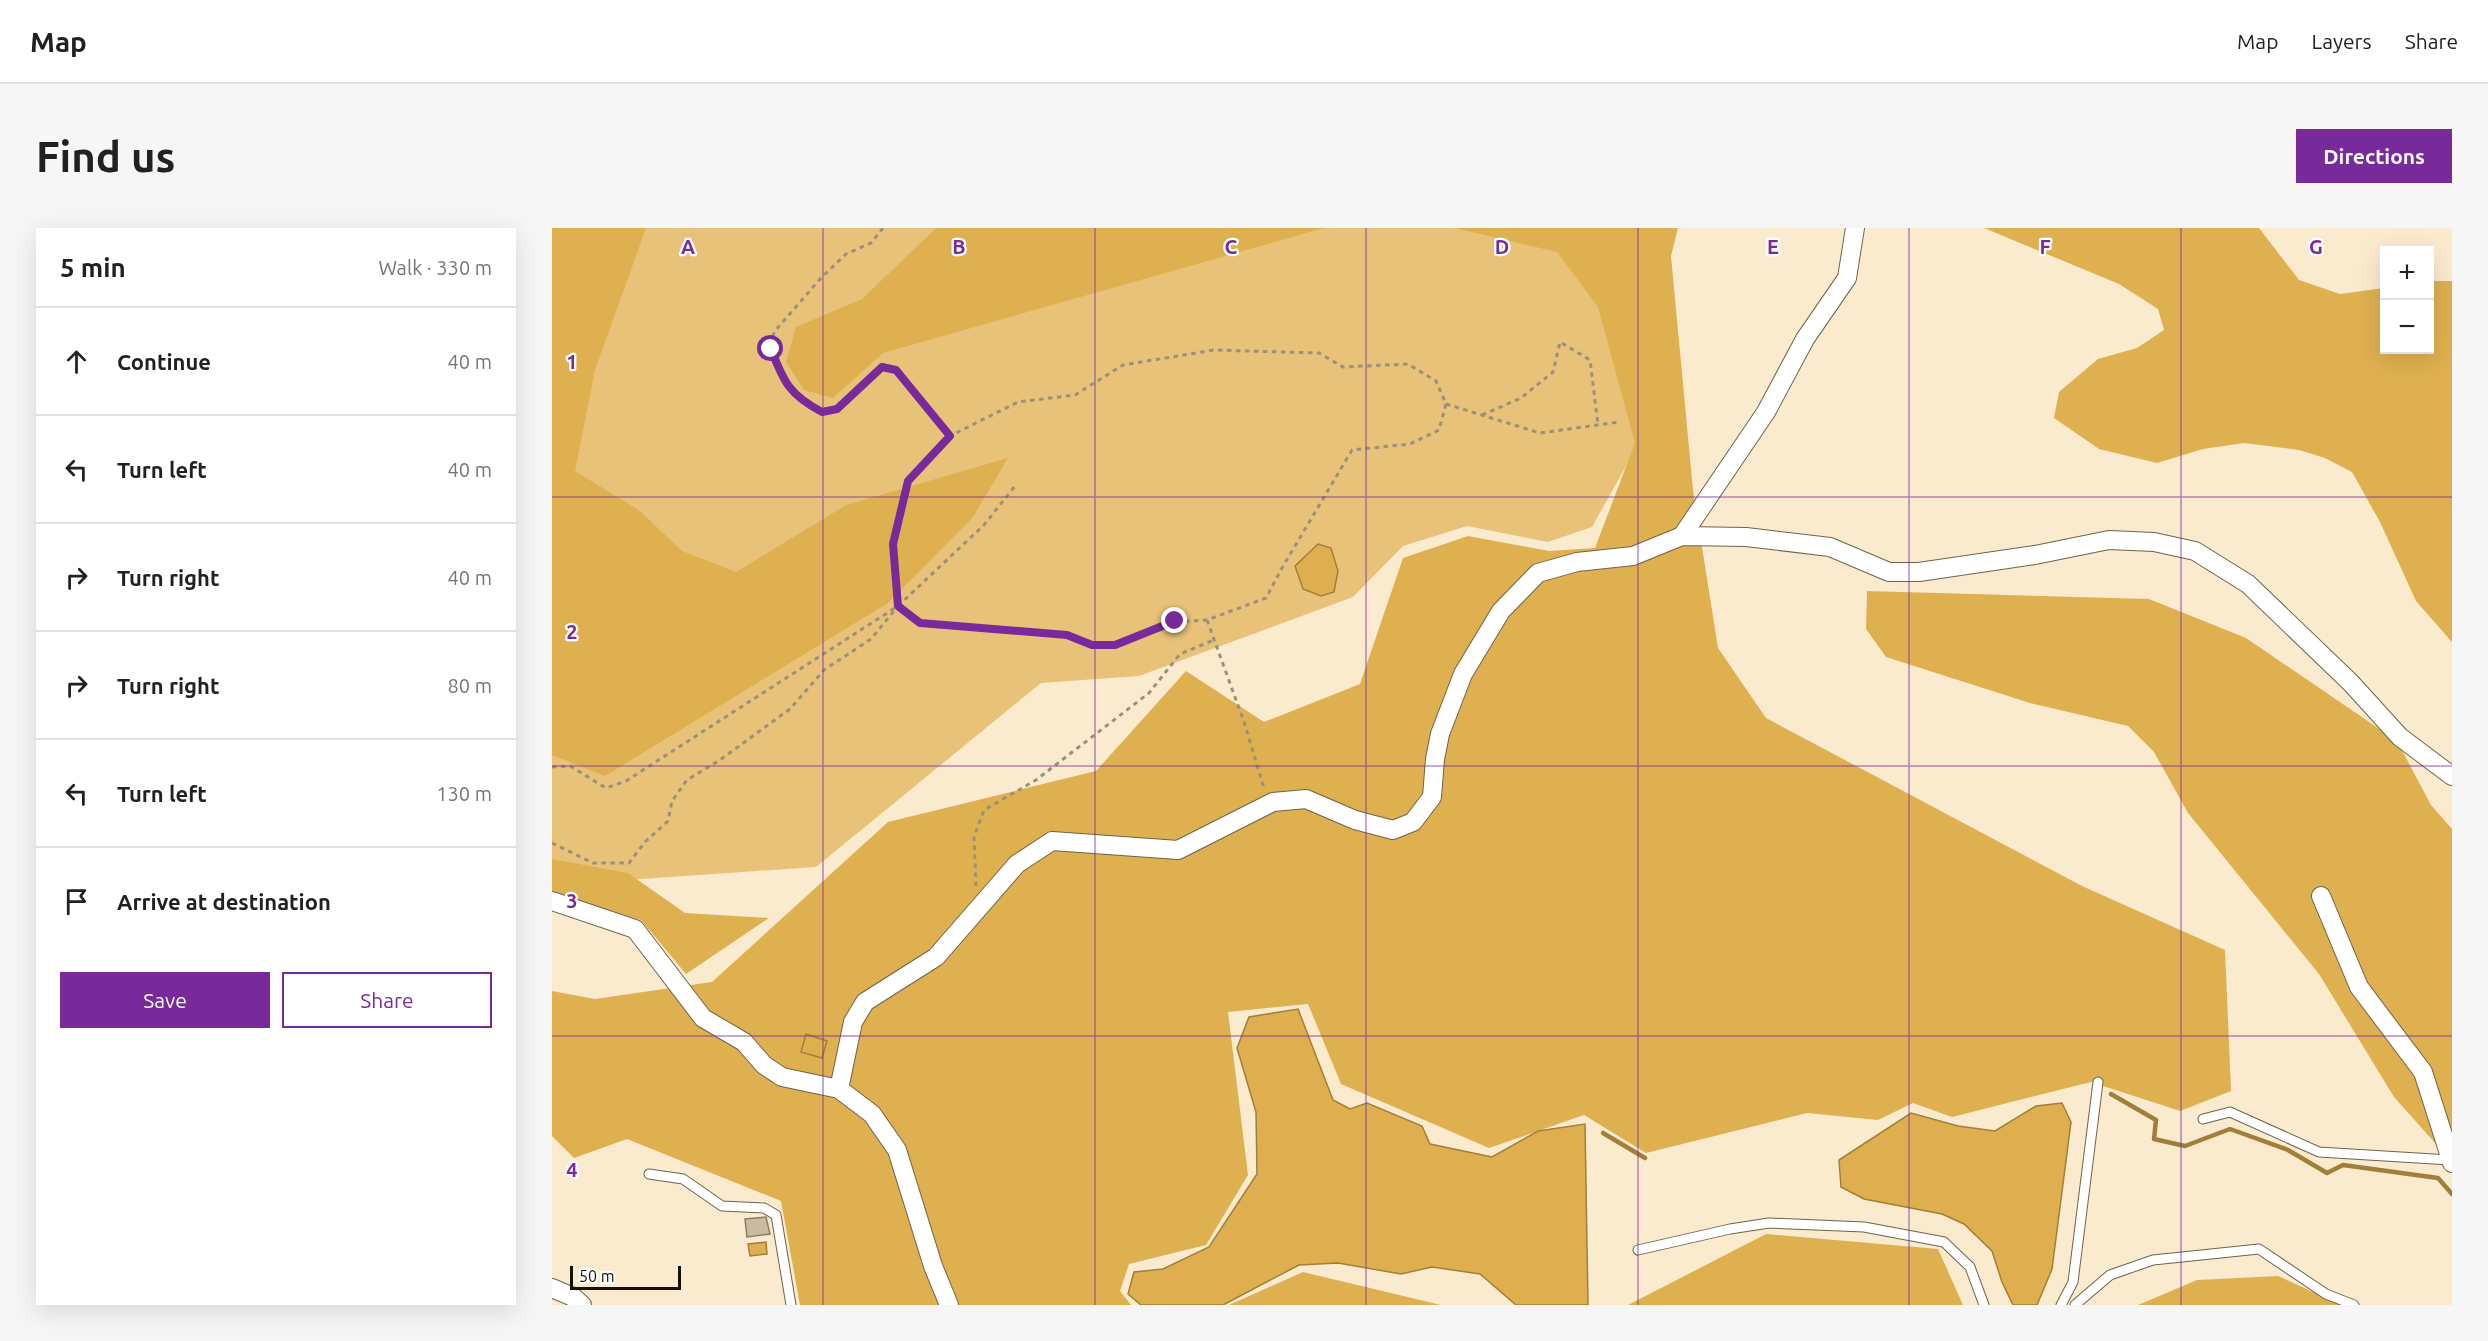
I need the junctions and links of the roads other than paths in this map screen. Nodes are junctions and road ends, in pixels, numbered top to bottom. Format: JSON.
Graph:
{"nodes":[{"id":1,"x":1856,"y":228,"type":"edge"},
{"id":2,"x":1682,"y":536,"type":"junction"},
{"id":3,"x":2452,"y":776,"type":"edge"},
{"id":4,"x":2321,"y":896,"type":"dead end"},
{"id":5,"x":552,"y":901,"type":"edge"},
{"id":6,"x":2098,"y":1082,"type":"dead end"},
{"id":7,"x":839,"y":1089,"type":"junction"},
{"id":8,"x":2203,"y":1119,"type":"dead end"},
{"id":9,"x":2451,"y":1161,"type":"edge"},
{"id":10,"x":649,"y":1174,"type":"dead end"},
{"id":11,"x":1638,"y":1251,"type":"dead end"},
{"id":12,"x":552,"y":1288,"type":"edge"},
{"id":13,"x":582,"y":1305,"type":"edge"},
{"id":14,"x":791,"y":1305,"type":"edge"},
{"id":15,"x":950,"y":1305,"type":"edge"},
{"id":16,"x":1984,"y":1305,"type":"edge"},
{"id":17,"x":2061,"y":1305,"type":"edge"},
{"id":18,"x":2075,"y":1305,"type":"edge"},
{"id":19,"x":2354,"y":1305,"type":"edge"}],
"edges":[{"from":1,"to":2,"type":"street"},
{"from":2,"to":3,"type":"street"},
{"from":2,"to":7,"type":"street"},
{"from":4,"to":9,"type":"street"},
{"from":5,"to":7,"type":"street"},
{"from":6,"to":17,"type":"lane"},
{"from":7,"to":15,"type":"street"},
{"from":8,"to":9,"type":"lane"},
{"from":10,"to":14,"type":"lane"},
{"from":11,"to":16,"type":"lane"},
{"from":12,"to":13,"type":"street"},
{"from":18,"to":19,"type":"lane"}]}
